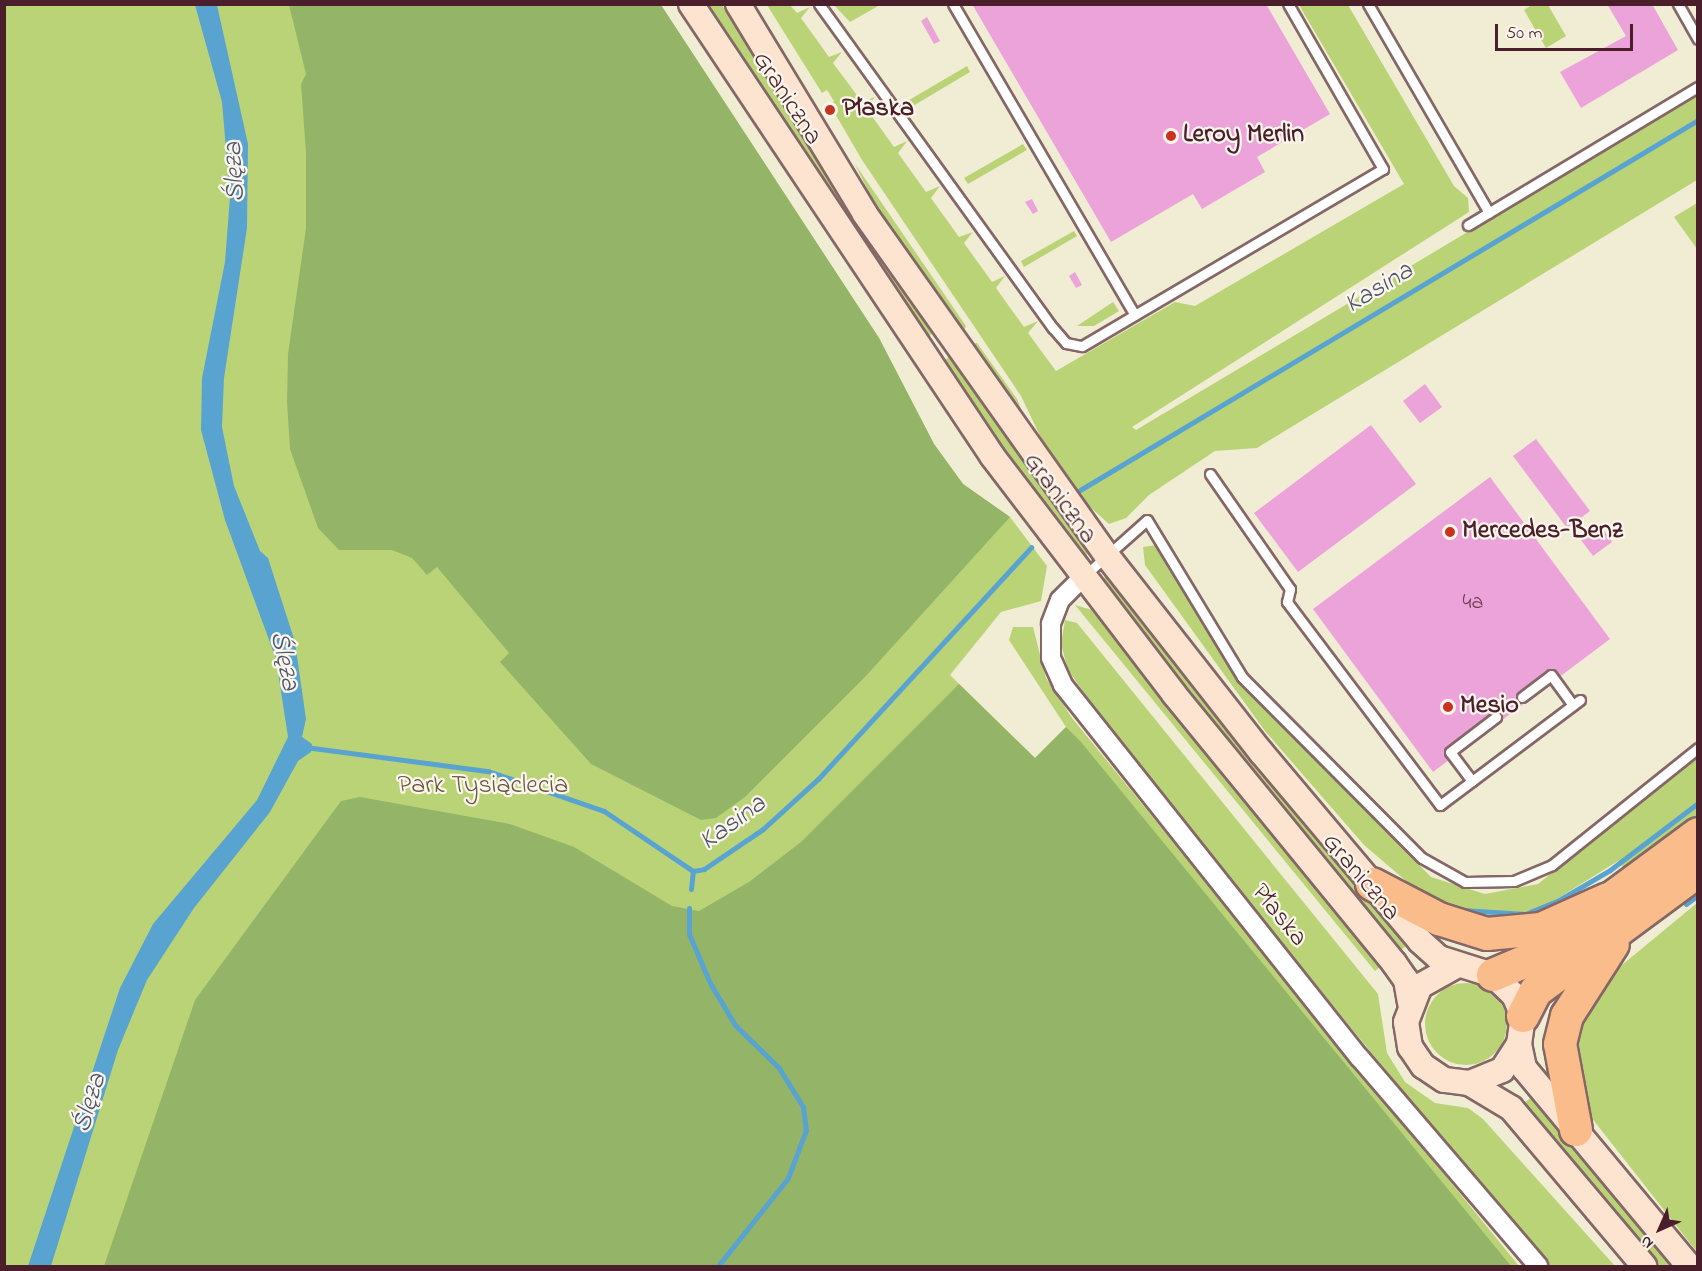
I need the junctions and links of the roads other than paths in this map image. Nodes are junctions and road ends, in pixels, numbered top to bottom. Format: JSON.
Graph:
{"nodes":[{"id":1,"x":691,"y":4,"type":"edge"},
{"id":2,"x":738,"y":4,"type":"edge"},
{"id":3,"x":819,"y":4,"type":"edge"},
{"id":4,"x":952,"y":4,"type":"edge"},
{"id":5,"x":1287,"y":4,"type":"edge"},
{"id":6,"x":1368,"y":4,"type":"edge"},
{"id":7,"x":1677,"y":4,"type":"edge"},
{"id":8,"x":1698,"y":39,"type":"edge"},
{"id":9,"x":1698,"y":87,"type":"edge"},
{"id":10,"x":1489,"y":213,"type":"junction"},
{"id":11,"x":1467,"y":225,"type":"dead end"},
{"id":12,"x":1135,"y":315,"type":"junction"},
{"id":13,"x":1210,"y":474,"type":"dead end"},
{"id":14,"x":1108,"y":557,"type":"junction"},
{"id":15,"x":1082,"y":578,"type":"junction"},
{"id":16,"x":1522,"y":697,"type":"dead end"},
{"id":17,"x":1496,"y":717,"type":"dead end"},
{"id":18,"x":1698,"y":748,"type":"edge"},
{"id":19,"x":1472,"y":782,"type":"junction"},
{"id":20,"x":1698,"y":834,"type":"edge"},
{"id":21,"x":1698,"y":871,"type":"edge"},
{"id":22,"x":1372,"y":884,"type":"junction"},
{"id":23,"x":1617,"y":911,"type":"junction"},
{"id":24,"x":1456,"y":966,"type":"junction"},
{"id":25,"x":1493,"y":975,"type":"junction"},
{"id":26,"x":1410,"y":1002,"type":"junction"},
{"id":27,"x":1521,"y":1030,"type":"junction"},
{"id":28,"x":1469,"y":1083,"type":"junction"},
{"id":29,"x":1576,"y":1130,"type":"junction"},
{"id":30,"x":1538,"y":1266,"type":"edge"},
{"id":31,"x":1644,"y":1266,"type":"edge"},
{"id":32,"x":1689,"y":1266,"type":"edge"}],
"edges":[{"from":1,"to":15,"type":"main road","name":"Graniczna"},
{"from":2,"to":14,"type":"main road","name":"Graniczna"},
{"from":3,"to":12,"type":"lane"},
{"from":4,"to":12,"type":"lane"},
{"from":5,"to":12,"type":"lane"},
{"from":6,"to":10,"type":"lane"},
{"from":7,"to":8,"type":"lane"},
{"from":9,"to":10,"type":"lane"},
{"from":10,"to":11,"type":"lane"},
{"from":13,"to":19,"type":"lane"},
{"from":14,"to":15,"type":"lane"},
{"from":14,"to":18,"type":"lane"},
{"from":14,"to":22,"type":"main road","name":"Graniczna"},
{"from":15,"to":26,"type":"main road","name":"Graniczna"},
{"from":15,"to":30,"type":"street","name":"Płaska"},
{"from":16,"to":19,"type":"lane"},
{"from":17,"to":19,"type":"lane"},
{"from":20,"to":23,"type":"highway"},
{"from":21,"to":23,"type":"highway"},
{"from":22,"to":23,"type":"highway"},
{"from":22,"to":24,"type":"main road","name":"Graniczna"},
{"from":23,"to":25,"type":"highway"},
{"from":23,"to":27,"type":"highway"},
{"from":23,"to":29,"type":"highway"},
{"from":24,"to":25,"type":"main road"},
{"from":24,"to":26,"type":"main road"},
{"from":25,"to":27,"type":"main road"},
{"from":26,"to":28,"type":"main road"},
{"from":27,"to":28,"type":"main road"},
{"from":27,"to":29,"type":"main road"},
{"from":28,"to":31,"type":"main road"},
{"from":29,"to":32,"type":"main road"}]}
